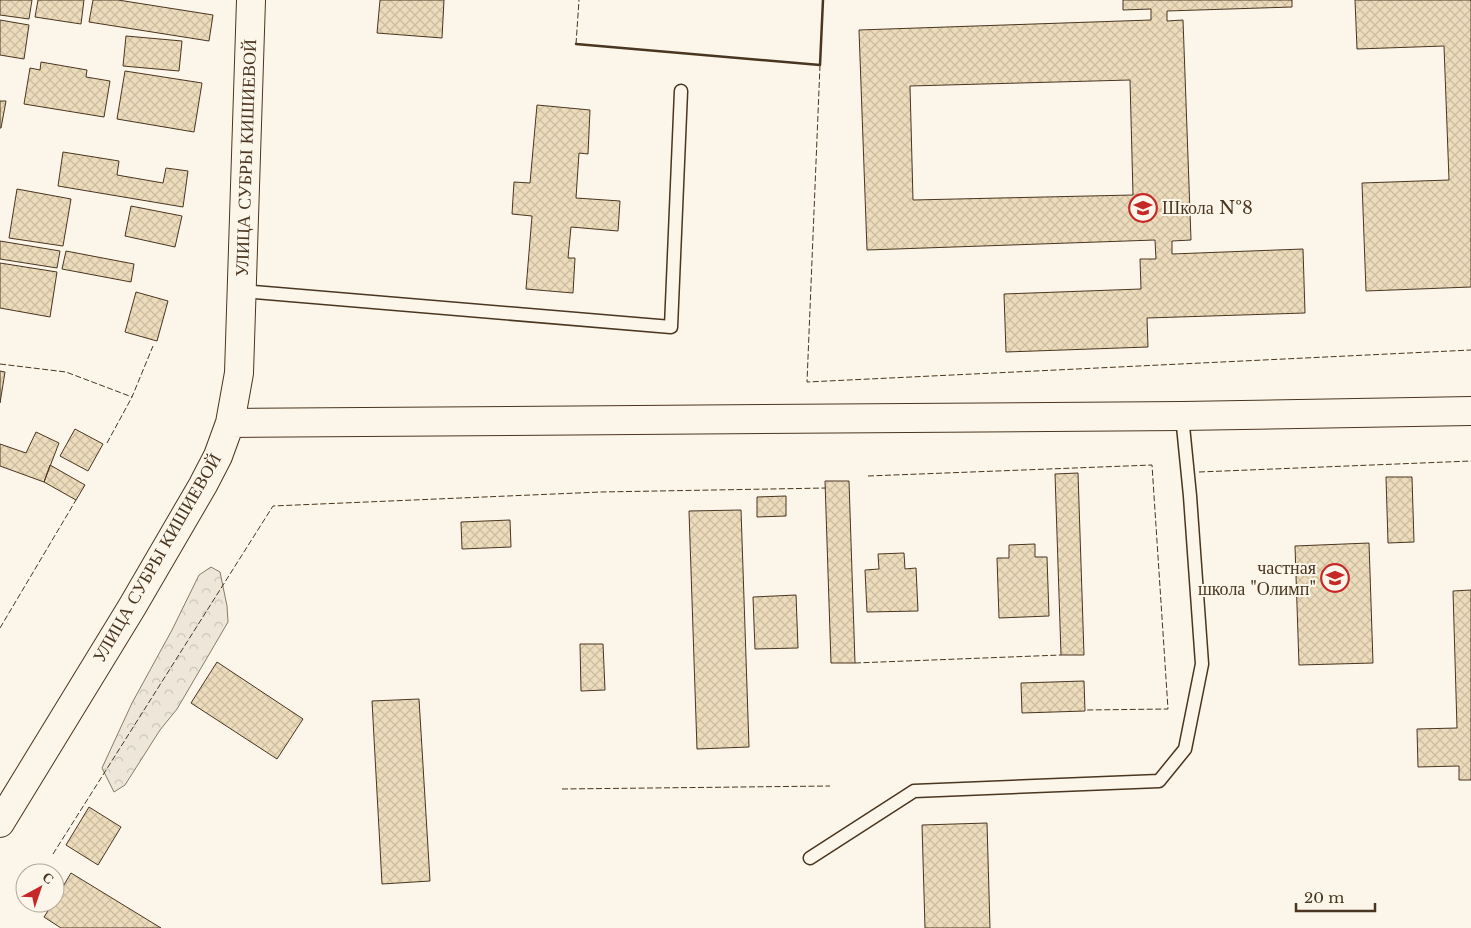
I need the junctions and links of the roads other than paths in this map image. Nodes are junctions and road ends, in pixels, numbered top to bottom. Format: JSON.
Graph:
{"nodes":[{"id":1,"x":251,"y":0,"type":"edge"},
{"id":2,"x":680,"y":91,"type":"dead end"},
{"id":3,"x":241,"y":291,"type":"junction"},
{"id":4,"x":1471,"y":411,"type":"edge"},
{"id":5,"x":1182,"y":416,"type":"junction"},
{"id":6,"x":230,"y":423,"type":"junction"},
{"id":7,"x":0,"y":822,"type":"edge"},
{"id":8,"x":810,"y":858,"type":"dead end"}],
"edges":[{"from":1,"to":3,"type":"street","name":"УЛИЦА СУБРЫ КИШИЕВОЙ"},
{"from":2,"to":3,"type":"lane"},
{"from":3,"to":6,"type":"street","name":"УЛИЦА СУБРЫ КИШИЕВОЙ"},
{"from":4,"to":5,"type":"street"},
{"from":5,"to":6,"type":"street"},
{"from":5,"to":8,"type":"lane"},
{"from":6,"to":7,"type":"street","name":"УЛИЦА СУБРЫ КИШИЕВОЙ"}]}
